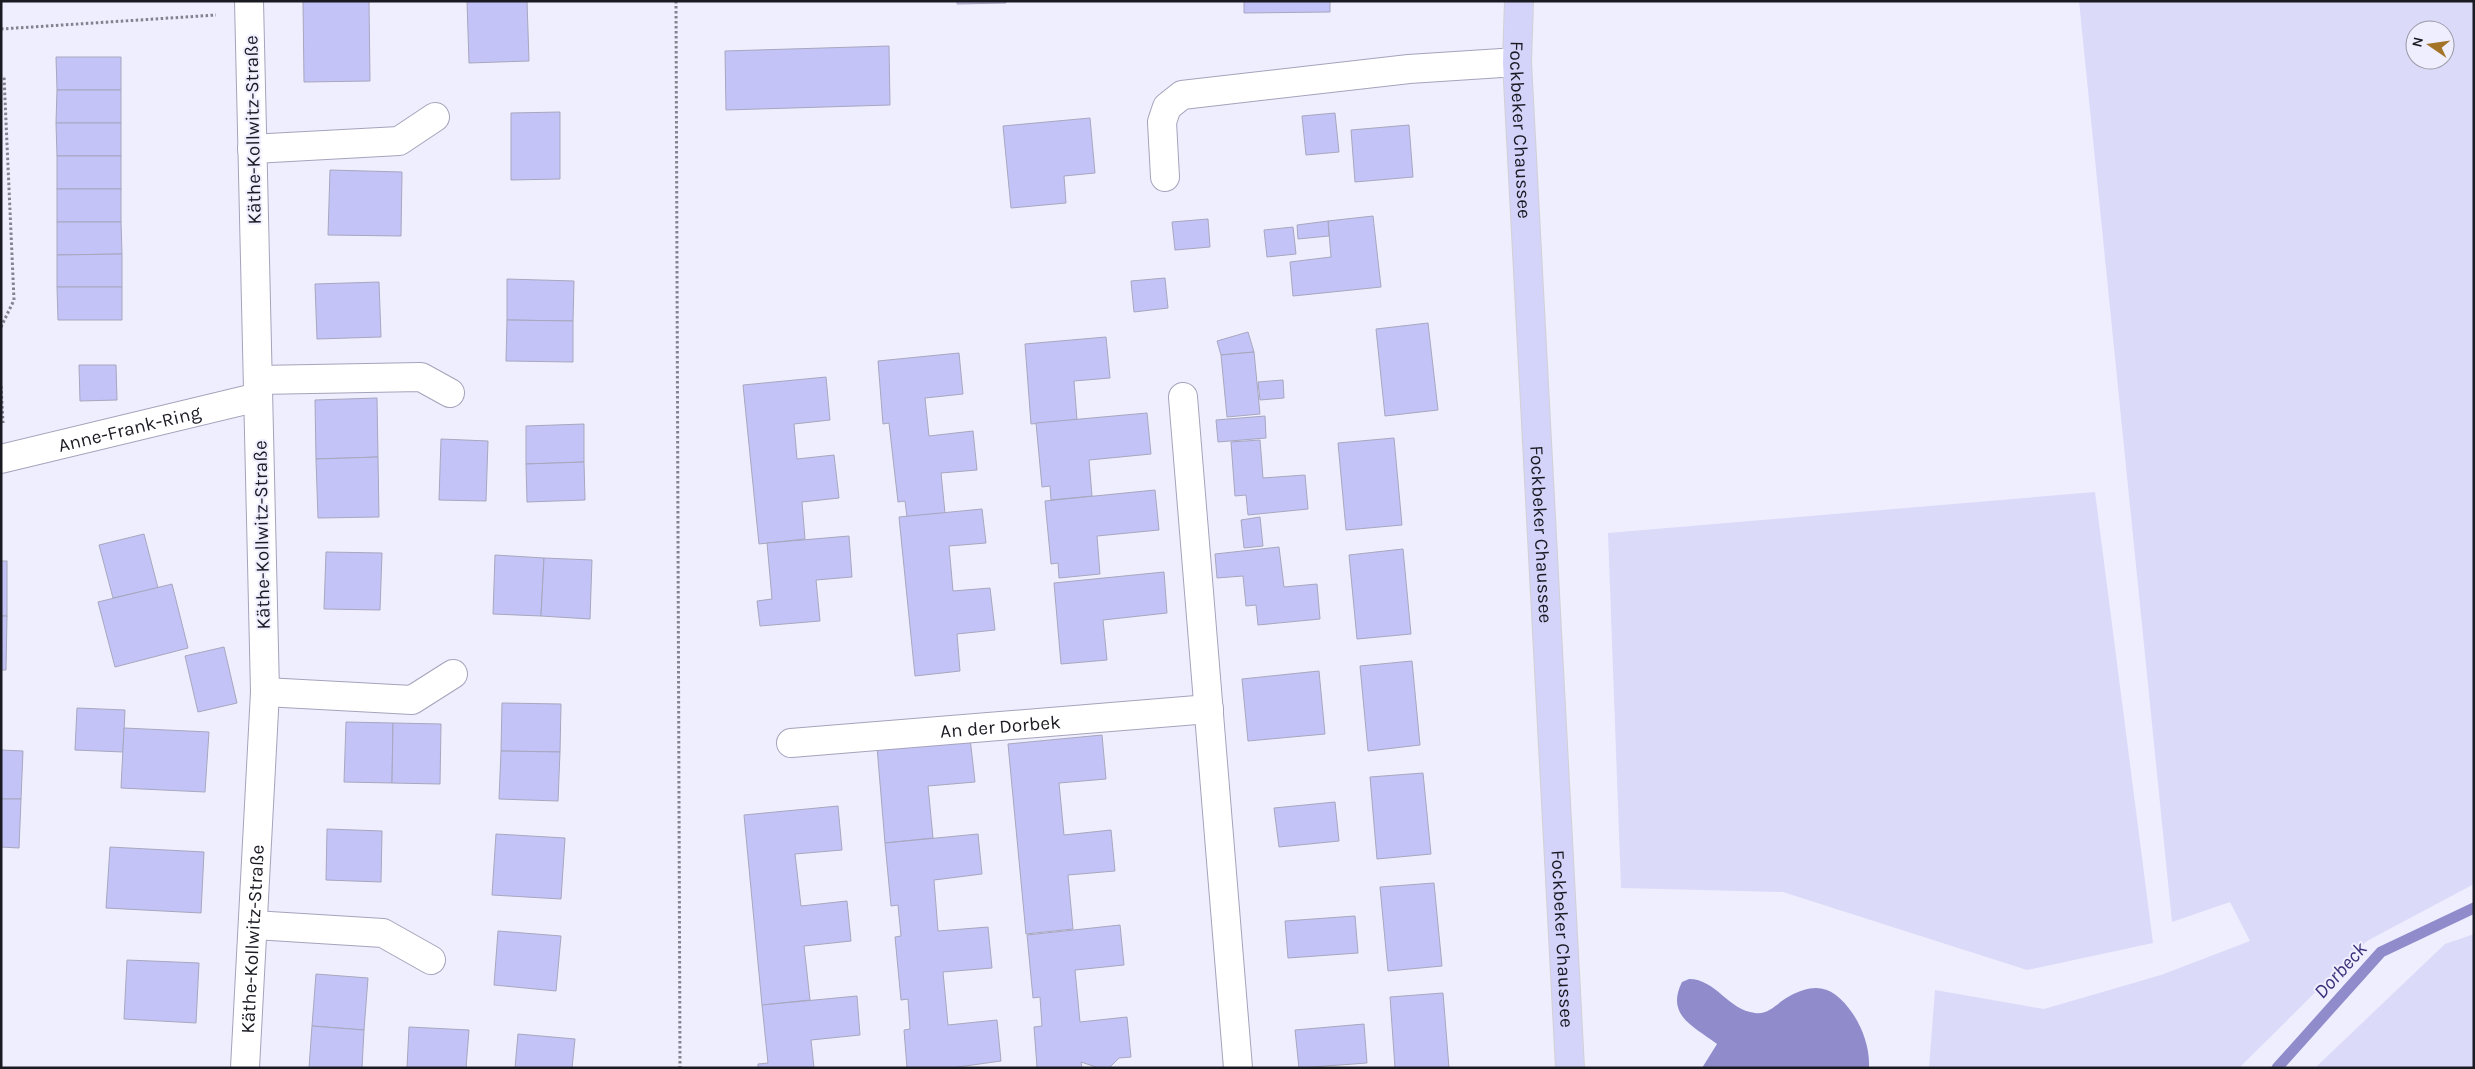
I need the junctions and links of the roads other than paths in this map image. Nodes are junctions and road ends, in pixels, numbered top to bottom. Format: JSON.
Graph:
{"nodes":[{"id":1,"x":1519,"y":1,"type":"edge"},
{"id":2,"x":249,"y":7,"type":"edge"},
{"id":3,"x":1517,"y":62,"type":"junction"},
{"id":4,"x":436,"y":117,"type":"dead end"},
{"id":5,"x":252,"y":149,"type":"junction"},
{"id":6,"x":1165,"y":177,"type":"dead end"},
{"id":7,"x":258,"y":388,"type":"junction"},
{"id":8,"x":450,"y":393,"type":"dead end"},
{"id":9,"x":1183,"y":397,"type":"dead end"},
{"id":10,"x":1,"y":459,"type":"edge"},
{"id":11,"x":453,"y":674,"type":"dead end"},
{"id":12,"x":265,"y":692,"type":"junction"},
{"id":13,"x":1209,"y":709,"type":"junction"},
{"id":14,"x":791,"y":743,"type":"dead end"},
{"id":15,"x":254,"y":925,"type":"junction"},
{"id":16,"x":431,"y":960,"type":"dead end"},
{"id":17,"x":245,"y":1068,"type":"edge"},
{"id":18,"x":1238,"y":1068,"type":"edge"},
{"id":19,"x":1570,"y":1068,"type":"edge"}],
"edges":[{"from":1,"to":3,"type":"main road","name":"Fockbeker Chaussee"},
{"from":2,"to":5,"type":"street","name":"Käthe-Kollwitz-Straße"},
{"from":3,"to":6,"type":"street"},
{"from":3,"to":19,"type":"main road","name":"Fockbeker Chaussee"},
{"from":4,"to":5,"type":"street"},
{"from":5,"to":7,"type":"street","name":"Käthe-Kollwitz-Straße"},
{"from":7,"to":8,"type":"street","name":"Anne-Frank-Ring"},
{"from":7,"to":10,"type":"street","name":"Anne-Frank-Ring"},
{"from":7,"to":12,"type":"street","name":"Käthe-Kollwitz-Straße"},
{"from":9,"to":13,"type":"street"},
{"from":11,"to":12,"type":"street"},
{"from":12,"to":15,"type":"street","name":"Käthe-Kollwitz-Straße"},
{"from":13,"to":14,"type":"street","name":"An der Dorbek"},
{"from":13,"to":18,"type":"street"},
{"from":15,"to":16,"type":"street"},
{"from":15,"to":17,"type":"street","name":"Käthe-Kollwitz-Straße"}]}
